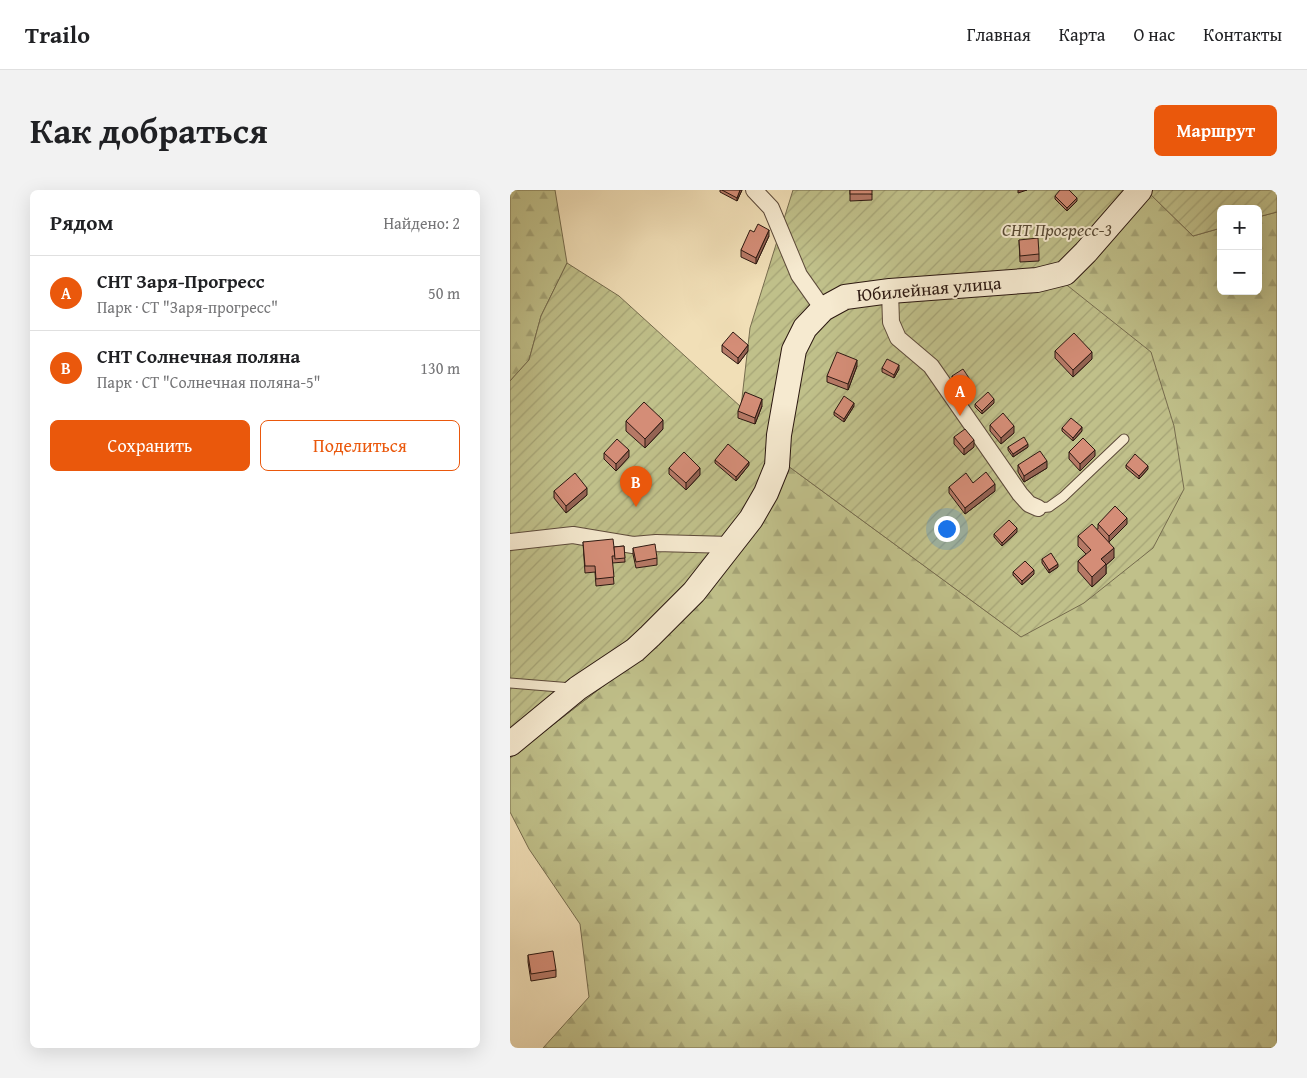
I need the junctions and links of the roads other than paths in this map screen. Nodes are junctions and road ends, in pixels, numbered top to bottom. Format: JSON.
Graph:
{"nodes":[{"id":1,"x":754,"y":190,"type":"edge"},
{"id":2,"x":1140,"y":190,"type":"edge"},
{"id":3,"x":890,"y":291,"type":"junction"},
{"id":4,"x":823,"y":309,"type":"junction"},
{"id":5,"x":1124,"y":438,"type":"dead end"},
{"id":6,"x":1038,"y":508,"type":"joint"},
{"id":7,"x":510,"y":542,"type":"edge"},
{"id":8,"x":731,"y":546,"type":"junction"},
{"id":9,"x":510,"y":684,"type":"edge"},
{"id":10,"x":578,"y":688,"type":"junction"},
{"id":11,"x":510,"y":744,"type":"edge"}],
"edges":[{"from":1,"to":4,"type":"street"},
{"from":2,"to":3,"type":"street","name":"Юбилейная улица"},
{"from":3,"to":4,"type":"street","name":"Юбилейная улица"},
{"from":3,"to":6,"type":"street"},
{"from":4,"to":8,"type":"street","name":"Юбилейная улица"},
{"from":5,"to":6,"type":"lane"},
{"from":7,"to":8,"type":"street"},
{"from":8,"to":10,"type":"street","name":"Юбилейная улица"},
{"from":9,"to":10,"type":"lane"},
{"from":10,"to":11,"type":"street","name":"Юбилейная улица"}]}
